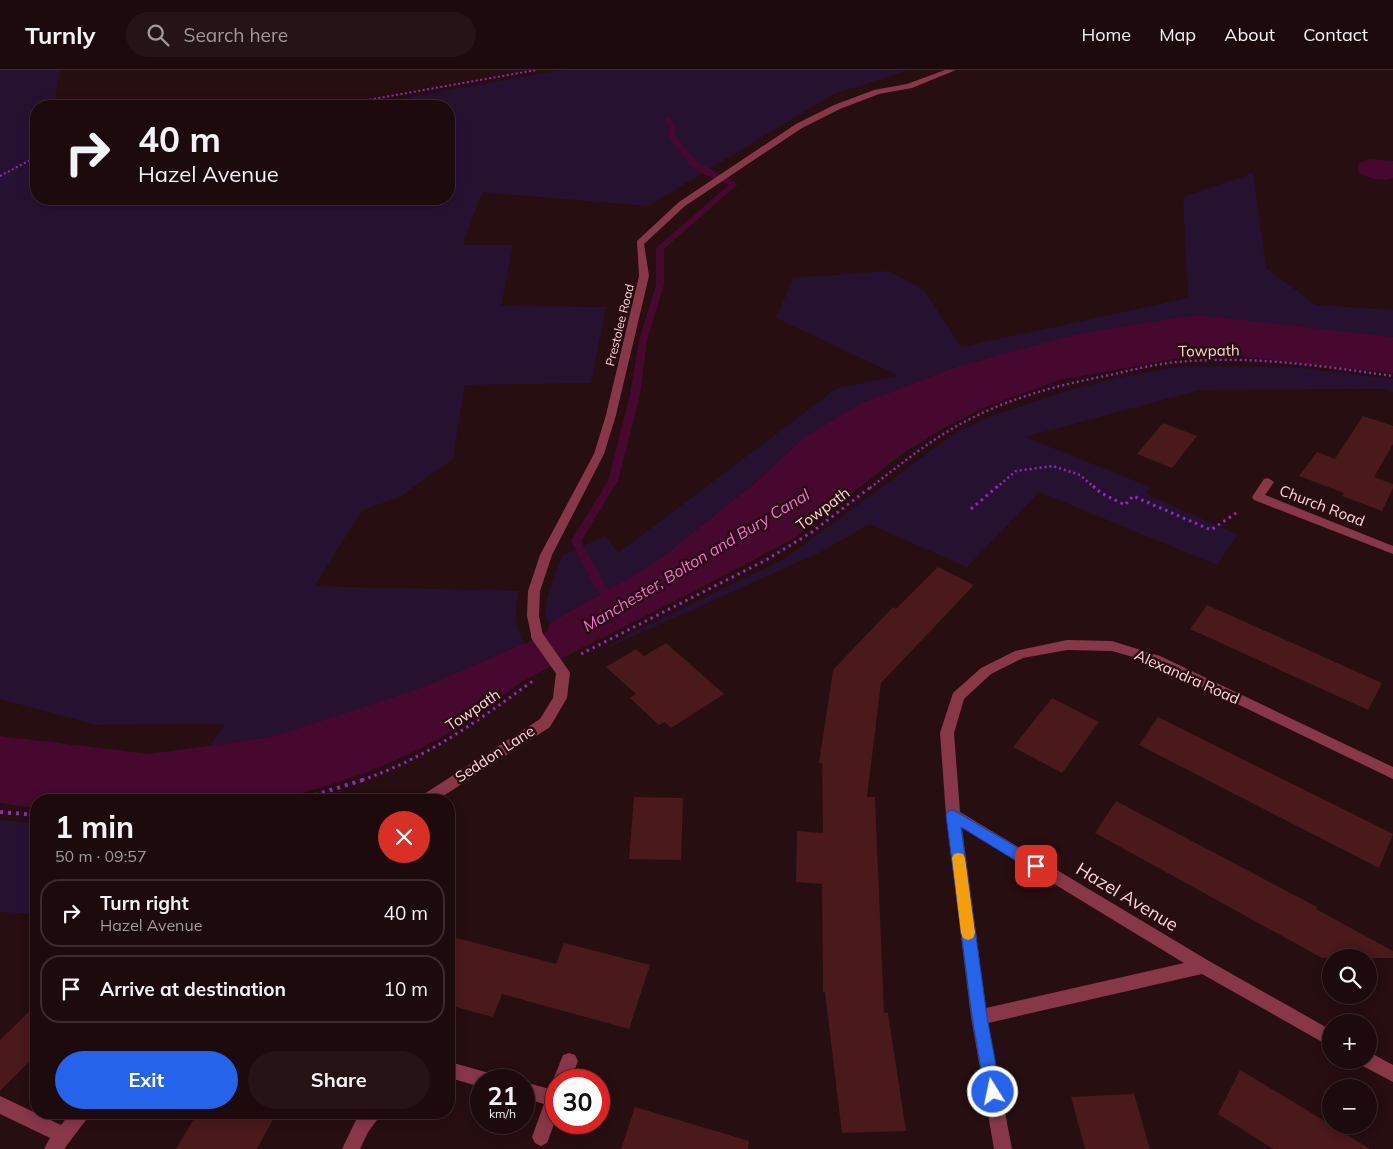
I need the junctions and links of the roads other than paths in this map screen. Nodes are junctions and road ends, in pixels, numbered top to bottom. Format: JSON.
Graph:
{"nodes":[{"id":1,"x":952,"y":70,"type":"edge"},
{"id":2,"x":1268,"y":482,"type":"dead end"},
{"id":3,"x":1393,"y":550,"type":"edge"},
{"id":4,"x":563,"y":673,"type":"joint"},
{"id":5,"x":1393,"y":773,"type":"edge"},
{"id":6,"x":435,"y":794,"type":"edge"},
{"id":7,"x":953,"y":815,"type":"junction"},
{"id":8,"x":1204,"y":966,"type":"junction"},
{"id":9,"x":979,"y":1017,"type":"junction"},
{"id":10,"x":1322,"y":1034,"type":"edge"},
{"id":11,"x":569,"y":1061,"type":"dead end"},
{"id":12,"x":1377,"y":1065,"type":"edge"},
{"id":13,"x":566,"y":1069,"type":"edge"},
{"id":14,"x":455,"y":1072,"type":"edge"},
{"id":15,"x":1393,"y":1074,"type":"edge"},
{"id":16,"x":470,"y":1075,"type":"edge"},
{"id":17,"x":0,"y":1105,"type":"edge"},
{"id":18,"x":77,"y":1119,"type":"edge"},
{"id":19,"x":368,"y":1119,"type":"edge"},
{"id":20,"x":545,"y":1126,"type":"edge"},
{"id":21,"x":541,"y":1137,"type":"dead end"},
{"id":22,"x":58,"y":1142,"type":"edge"},
{"id":23,"x":351,"y":1149,"type":"edge"},
{"id":24,"x":1003,"y":1149,"type":"edge"}],
"edges":[{"from":1,"to":4,"type":"street","name":"Prestolee Road","bridge":true},
{"from":2,"to":3,"type":"street","name":"Church Road"},
{"from":4,"to":6,"type":"street","name":"Seddon Lane"},
{"from":5,"to":7,"type":"street","name":"Alexandra Road"},
{"from":7,"to":8,"type":"street","name":"Hazel Avenue"},
{"from":7,"to":9,"type":"street","name":"Alexandra Road"},
{"from":8,"to":9,"type":"street"},
{"from":8,"to":10,"type":"street","name":"Hazel Avenue"},
{"from":9,"to":24,"type":"street","name":"Alexandra Road"},
{"from":11,"to":13,"type":"street"},
{"from":12,"to":15,"type":"street"},
{"from":14,"to":16,"type":"street"},
{"from":17,"to":22,"type":"street"},
{"from":18,"to":22,"type":"street"},
{"from":19,"to":23,"type":"street"},
{"from":20,"to":21,"type":"street"}]}
